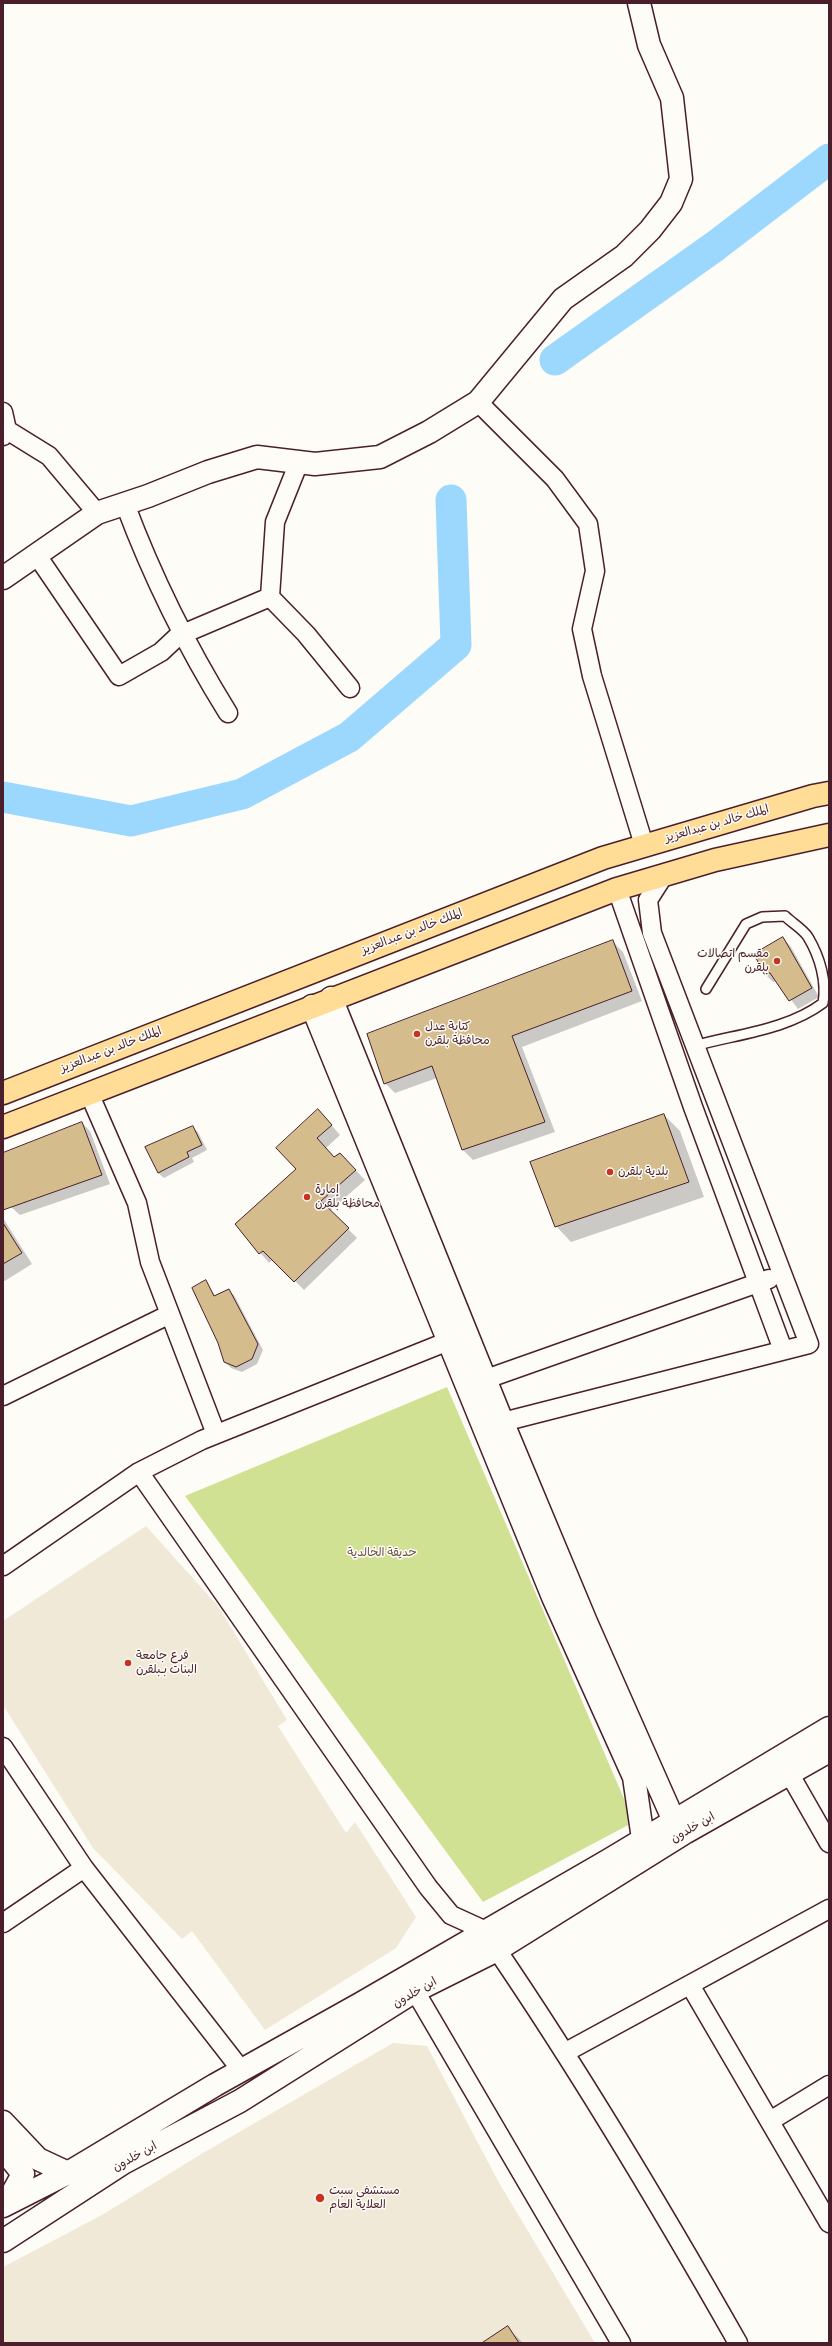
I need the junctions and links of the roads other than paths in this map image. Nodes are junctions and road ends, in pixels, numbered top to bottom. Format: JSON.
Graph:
{"nodes":[{"id":1,"x":639,"y":3,"type":"edge"},
{"id":2,"x":478,"y":402,"type":"junction"},
{"id":3,"x":3,"y":412,"type":"edge"},
{"id":4,"x":5,"y":433,"type":"edge"},
{"id":5,"x":299,"y":462,"type":"junction"},
{"id":6,"x":125,"y":504,"type":"junction"},
{"id":7,"x":97,"y":513,"type":"junction"},
{"id":8,"x":36,"y":554,"type":"junction"},
{"id":9,"x":3,"y":578,"type":"edge"},
{"id":10,"x":270,"y":597,"type":"junction"},
{"id":11,"x":184,"y":634,"type":"junction"},
{"id":12,"x":350,"y":688,"type":"dead end"},
{"id":13,"x":228,"y":713,"type":"dead end"},
{"id":14,"x":829,"y":793,"type":"edge"},
{"id":15,"x":829,"y":835,"type":"edge"},
{"id":16,"x":644,"y":846,"type":"junction"},
{"id":17,"x":664,"y":875,"type":"junction"},
{"id":18,"x":617,"y":889,"type":"junction"},
{"id":19,"x":706,"y":989,"type":"dead end"},
{"id":20,"x":322,"y":1002,"type":"junction"},
{"id":21,"x":694,"y":1046,"type":"junction"},
{"id":22,"x":3,"y":1093,"type":"edge"},
{"id":23,"x":89,"y":1093,"type":"junction"},
{"id":24,"x":3,"y":1127,"type":"edge"},
{"id":25,"x":782,"y":1274,"type":"junction"},
{"id":26,"x":758,"y":1283,"type":"junction"},
{"id":27,"x":170,"y":1314,"type":"junction"},
{"id":28,"x":458,"y":1337,"type":"junction"},
{"id":29,"x":783,"y":1350,"type":"junction"},
{"id":30,"x":476,"y":1382,"type":"junction"},
{"id":31,"x":3,"y":1396,"type":"edge"},
{"id":32,"x":494,"y":1424,"type":"junction"},
{"id":33,"x":216,"y":1434,"type":"junction"},
{"id":34,"x":139,"y":1472,"type":"junction"},
{"id":35,"x":3,"y":1566,"type":"edge"},
{"id":36,"x":829,"y":1728,"type":"edge"},
{"id":37,"x":3,"y":1747,"type":"edge"},
{"id":38,"x":829,"y":1751,"type":"edge"},
{"id":39,"x":789,"y":1773,"type":"junction"},
{"id":40,"x":674,"y":1821,"type":"junction"},
{"id":41,"x":643,"y":1839,"type":"junction"},
{"id":42,"x":829,"y":1842,"type":"edge"},
{"id":43,"x":84,"y":1868,"type":"junction"},
{"id":44,"x":829,"y":1909,"type":"edge"},
{"id":45,"x":3,"y":1923,"type":"edge"},
{"id":46,"x":486,"y":1931,"type":"junction"},
{"id":47,"x":497,"y":1950,"type":"junction"},
{"id":48,"x":690,"y":1985,"type":"junction"},
{"id":49,"x":415,"y":1991,"type":"junction"},
{"id":50,"x":566,"y":2052,"type":"junction"},
{"id":51,"x":242,"y":2071,"type":"junction"},
{"id":52,"x":829,"y":2085,"type":"edge"},
{"id":53,"x":770,"y":2121,"type":"junction"},
{"id":54,"x":3,"y":2122,"type":"edge"},
{"id":55,"x":3,"y":2149,"type":"edge"},
{"id":56,"x":68,"y":2172,"type":"junction"},
{"id":57,"x":5,"y":2205,"type":"edge"},
{"id":58,"x":829,"y":2222,"type":"edge"},
{"id":59,"x":3,"y":2241,"type":"edge"},
{"id":60,"x":621,"y":2343,"type":"edge"},
{"id":61,"x":738,"y":2343,"type":"edge"}],
"edges":[{"from":1,"to":2,"type":"street"},
{"from":2,"to":5,"type":"street"},
{"from":2,"to":16,"type":"street"},
{"from":3,"to":4,"type":"street"},
{"from":4,"to":7,"type":"street"},
{"from":5,"to":6,"type":"street"},
{"from":5,"to":10,"type":"street"},
{"from":6,"to":7,"type":"street"},
{"from":6,"to":11,"type":"street"},
{"from":7,"to":8,"type":"street"},
{"from":8,"to":9,"type":"street"},
{"from":8,"to":11,"type":"street"},
{"from":10,"to":11,"type":"street"},
{"from":10,"to":12,"type":"street"},
{"from":11,"to":13,"type":"street"},
{"from":14,"to":16,"type":"highway","name":"الملك خالد بن عبدالعزيز"},
{"from":15,"to":17,"type":"highway"},
{"from":16,"to":22,"type":"highway","name":"الملك خالد بن عبدالعزيز"},
{"from":17,"to":18,"type":"highway"},
{"from":17,"to":21,"type":"street"},
{"from":18,"to":20,"type":"highway"},
{"from":18,"to":26,"type":"street"},
{"from":19,"to":21,"type":"lane"},
{"from":20,"to":23,"type":"highway"},
{"from":20,"to":28,"type":"street"},
{"from":21,"to":25,"type":"street"},
{"from":23,"to":24,"type":"highway"},
{"from":23,"to":27,"type":"street"},
{"from":25,"to":26,"type":"street"},
{"from":25,"to":29,"type":"street"},
{"from":26,"to":29,"type":"street"},
{"from":26,"to":30,"type":"street"},
{"from":27,"to":31,"type":"street"},
{"from":27,"to":33,"type":"street"},
{"from":28,"to":30,"type":"street"},
{"from":28,"to":33,"type":"street"},
{"from":29,"to":32,"type":"street"},
{"from":30,"to":32,"type":"street"},
{"from":32,"to":40,"type":"street"},
{"from":32,"to":41,"type":"street"},
{"from":33,"to":34,"type":"street"},
{"from":34,"to":35,"type":"street"},
{"from":34,"to":46,"type":"street"},
{"from":36,"to":40,"type":"street","name":"ابن خلدون"},
{"from":37,"to":43,"type":"street"},
{"from":38,"to":39,"type":"street","name":"ابن خلدون"},
{"from":39,"to":42,"type":"street"},
{"from":39,"to":47,"type":"street","name":"ابن خلدون"},
{"from":40,"to":41,"type":"street","name":"ابن خلدون"},
{"from":41,"to":46,"type":"street","name":"ابن خلدون"},
{"from":43,"to":45,"type":"street"},
{"from":43,"to":51,"type":"street"},
{"from":44,"to":48,"type":"street"},
{"from":46,"to":51,"type":"street","name":"ابن خلدون"},
{"from":47,"to":49,"type":"street","name":"ابن خلدون"},
{"from":47,"to":50,"type":"street"},
{"from":48,"to":50,"type":"street"},
{"from":48,"to":53,"type":"street"},
{"from":49,"to":59,"type":"street","name":"ابن خلدون"},
{"from":49,"to":60,"type":"street"},
{"from":50,"to":61,"type":"street"},
{"from":51,"to":56,"type":"street","name":"ابن خلدون"},
{"from":52,"to":53,"type":"street"},
{"from":53,"to":58,"type":"street"},
{"from":54,"to":56,"type":"street"},
{"from":55,"to":57,"type":"street"},
{"from":56,"to":57,"type":"street","name":"ابن خلدون"}]}
